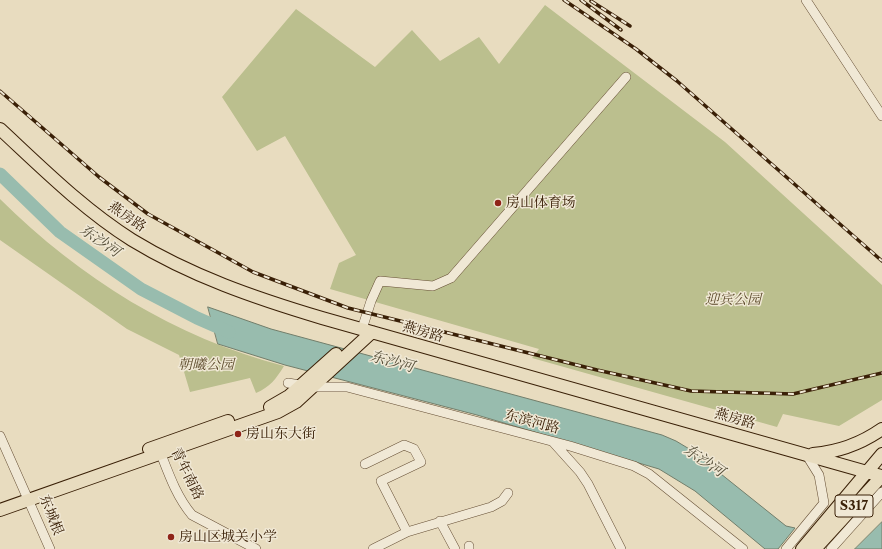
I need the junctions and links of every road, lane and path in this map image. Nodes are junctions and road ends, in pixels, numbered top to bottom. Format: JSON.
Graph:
{"nodes":[{"id":1,"x":806,"y":0,"type":"edge"},
{"id":2,"x":626,"y":77,"type":"dead end"},
{"id":3,"x":882,"y":116,"type":"edge"},
{"id":4,"x":0,"y":129,"type":"edge"},
{"id":5,"x":367,"y":331,"type":"junction"},
{"id":6,"x":311,"y":382,"type":"junction"},
{"id":7,"x":288,"y":383,"type":"dead end"},
{"id":8,"x":882,"y":429,"type":"edge"},
{"id":9,"x":0,"y":436,"type":"edge"},
{"id":10,"x":553,"y":442,"type":"junction"},
{"id":11,"x":159,"y":449,"type":"junction"},
{"id":12,"x":806,"y":454,"type":"junction"},
{"id":13,"x":882,"y":454,"type":"edge"},
{"id":14,"x":365,"y":464,"type":"dead end"},
{"id":15,"x":867,"y":471,"type":"junction"},
{"id":16,"x":882,"y":476,"type":"edge"},
{"id":17,"x":882,"y":492,"type":"edge"},
{"id":18,"x":508,"y":493,"type":"dead end"},
{"id":19,"x":28,"y":496,"type":"junction"},
{"id":20,"x":0,"y":501,"type":"edge"},
{"id":21,"x":824,"y":503,"type":"junction"},
{"id":22,"x":0,"y":510,"type":"edge"},
{"id":23,"x":440,"y":522,"type":"junction"},
{"id":24,"x":820,"y":527,"type":"junction"},
{"id":25,"x":407,"y":532,"type":"junction"},
{"id":26,"x":833,"y":546,"type":"edge"},
{"id":27,"x":50,"y":549,"type":"edge"},
{"id":28,"x":256,"y":549,"type":"edge"},
{"id":29,"x":373,"y":549,"type":"edge"},
{"id":30,"x":455,"y":549,"type":"edge"},
{"id":31,"x":621,"y":549,"type":"edge"},
{"id":32,"x":742,"y":549,"type":"edge"},
{"id":33,"x":786,"y":549,"type":"edge"},
{"id":34,"x":802,"y":549,"type":"edge"},
{"id":35,"x":815,"y":549,"type":"edge"}],
"edges":[{"from":1,"to":3,"type":"street"},
{"from":2,"to":5,"type":"street"},
{"from":4,"to":5,"type":"main road","name":"燕房路"},
{"from":5,"to":6,"type":"main road"},
{"from":5,"to":12,"type":"main road","name":"燕房路"},
{"from":6,"to":7,"type":"street","name":"东滨河路"},
{"from":6,"to":10,"type":"street","name":"东滨河路"},
{"from":6,"to":11,"type":"main road"},
{"from":8,"to":12,"type":"main road"},
{"from":9,"to":19,"type":"street","name":"东城根"},
{"from":10,"to":31,"type":"street"},
{"from":10,"to":32,"type":"street","name":"东滨河路"},
{"from":11,"to":19,"type":"main road"},
{"from":11,"to":28,"type":"street","name":"青年南路"},
{"from":12,"to":15,"type":"main road","name":"燕房路"},
{"from":12,"to":21,"type":"street"},
{"from":13,"to":15,"type":"main road","number":"S317"},
{"from":14,"to":25,"type":"street"},
{"from":15,"to":16,"type":"main road","name":"燕房路"},
{"from":15,"to":24,"type":"main road","number":"S317"},
{"from":16,"to":24,"type":"main road","number":"S317"},
{"from":17,"to":26,"type":"street"},
{"from":18,"to":23,"type":"street"},
{"from":19,"to":20,"type":"main road"},
{"from":19,"to":22,"type":"main road"},
{"from":19,"to":27,"type":"street","name":"东城根"},
{"from":21,"to":24,"type":"street"},
{"from":21,"to":24,"type":"street"},
{"from":23,"to":25,"type":"street"},
{"from":23,"to":30,"type":"street"},
{"from":24,"to":33,"type":"street"},
{"from":24,"to":34,"type":"main road"},
{"from":24,"to":35,"type":"main road"},
{"from":25,"to":29,"type":"street"}]}
